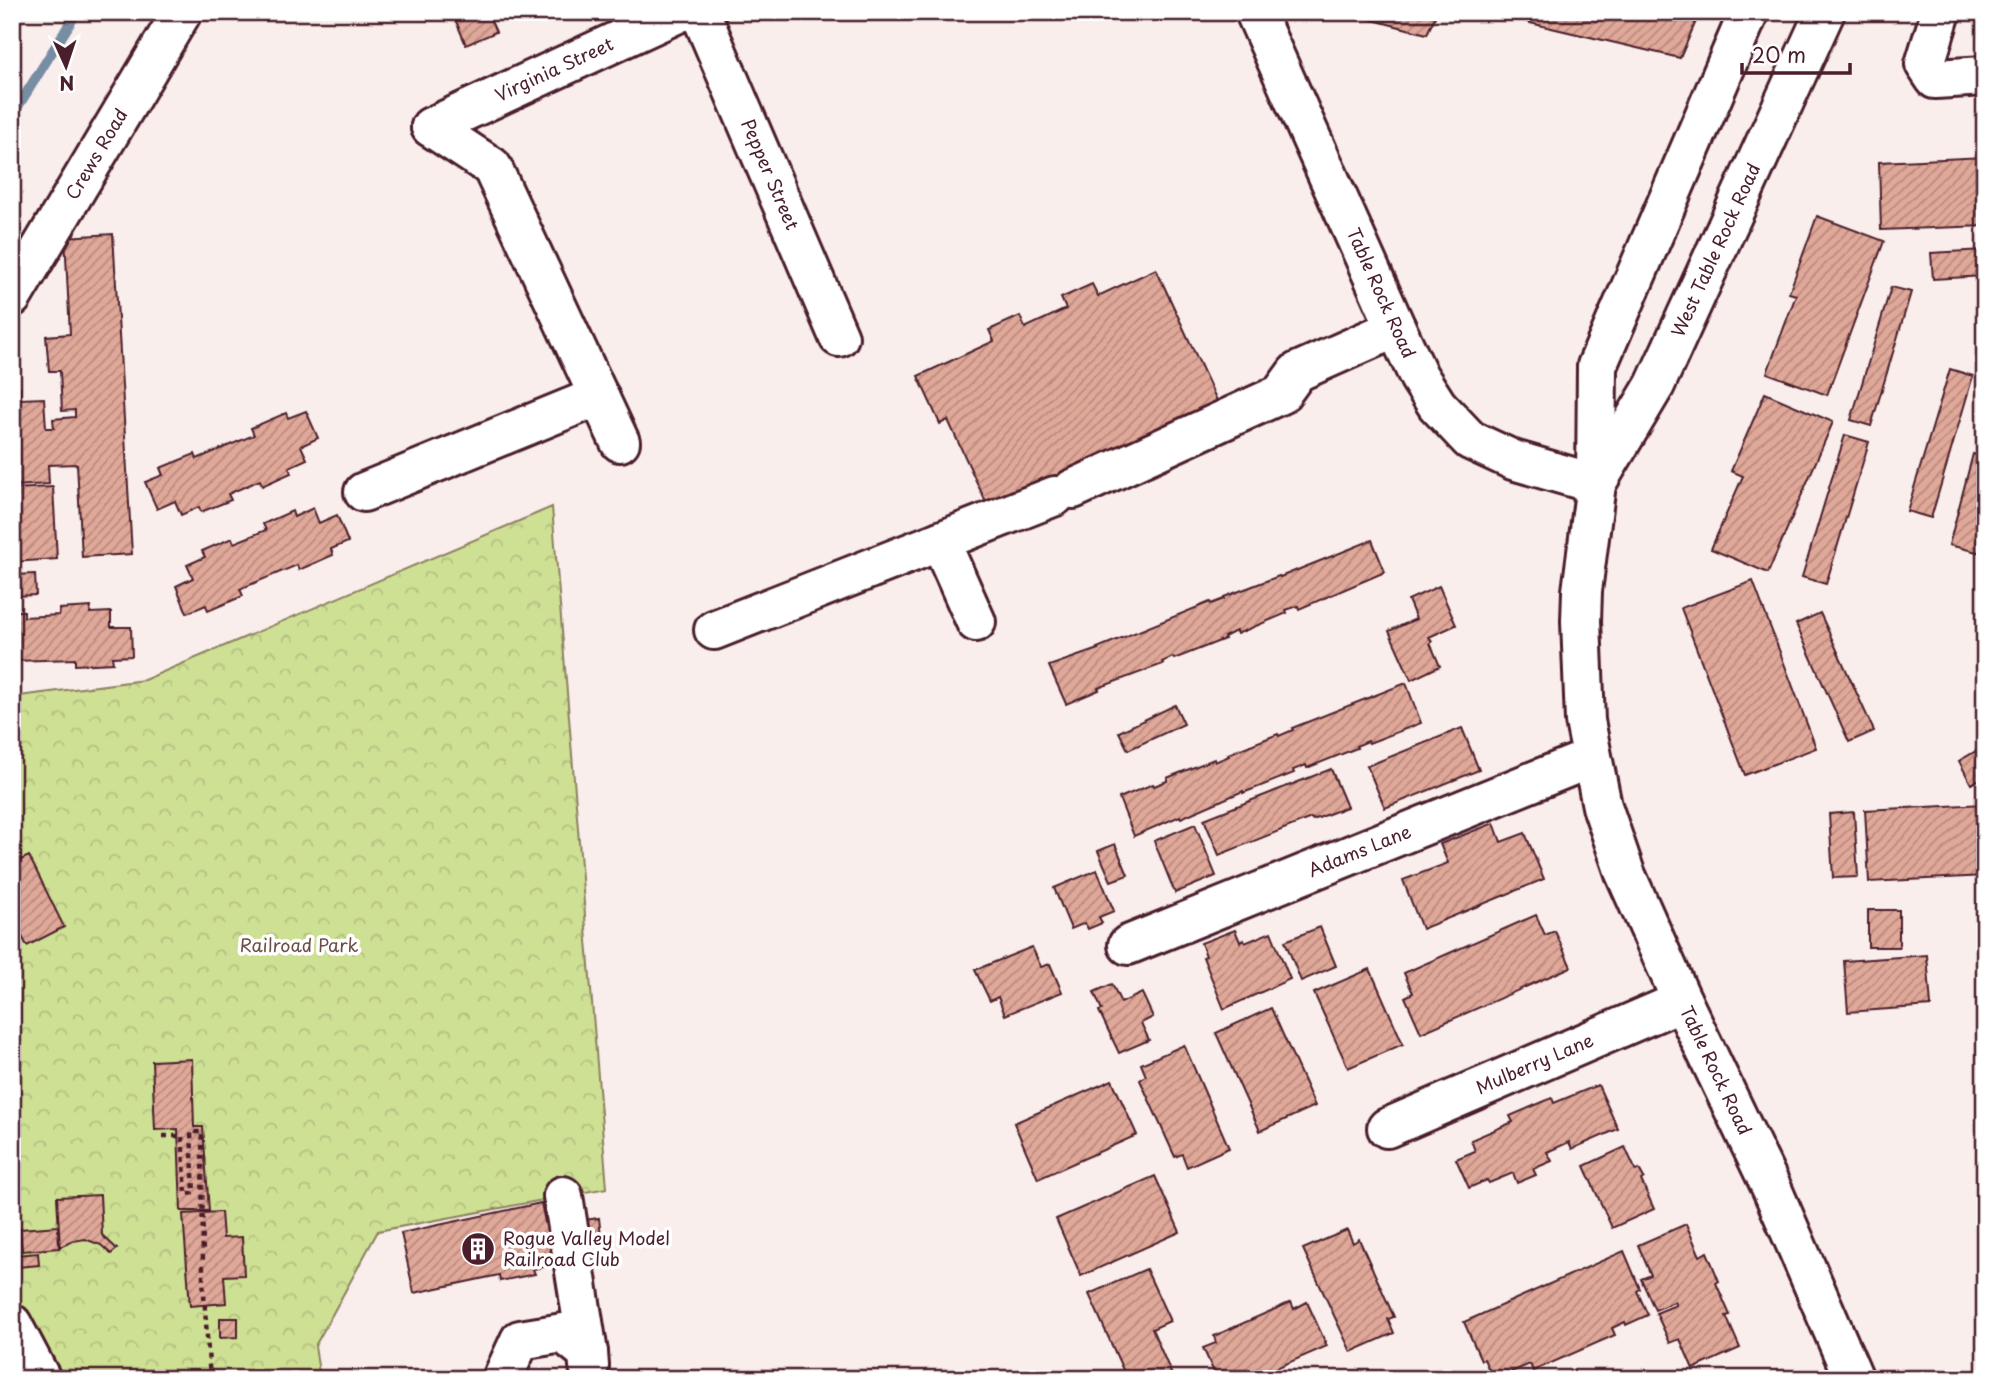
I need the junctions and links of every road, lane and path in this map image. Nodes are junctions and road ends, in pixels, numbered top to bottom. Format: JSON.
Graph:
{"nodes":[{"id":1,"x":182,"y":12,"type":"edge"},
{"id":2,"x":680,"y":12,"type":"edge"},
{"id":3,"x":700,"y":12,"type":"edge"},
{"id":4,"x":1255,"y":12,"type":"edge"},
{"id":5,"x":1749,"y":12,"type":"edge"},
{"id":6,"x":1825,"y":12,"type":"edge"},
{"id":7,"x":1941,"y":12,"type":"edge"},
{"id":8,"x":1985,"y":76,"type":"edge"},
{"id":9,"x":12,"y":297,"type":"edge"},
{"id":10,"x":1396,"y":328,"type":"junction"},
{"id":11,"x":839,"y":337,"type":"dead end"},
{"id":12,"x":598,"y":396,"type":"junction"},
{"id":13,"x":620,"y":442,"type":"dead end"},
{"id":14,"x":1596,"y":484,"type":"junction"},
{"id":15,"x":364,"y":492,"type":"dead end"},
{"id":16,"x":940,"y":541,"type":"junction"},
{"id":17,"x":976,"y":622,"type":"dead end"},
{"id":18,"x":714,"y":629,"type":"dead end"},
{"id":19,"x":1591,"y":758,"type":"junction"},
{"id":20,"x":1128,"y":945,"type":"dead end"},
{"id":21,"x":1682,"y":1001,"type":"junction"},
{"id":22,"x":1387,"y":1128,"type":"dead end"},
{"id":23,"x":163,"y":1136,"type":"dead end"},
{"id":24,"x":563,"y":1196,"type":"dead end"},
{"id":25,"x":12,"y":1324,"type":"edge"},
{"id":26,"x":589,"y":1366,"type":"edge"},
{"id":27,"x":41,"y":1379,"type":"edge"},
{"id":28,"x":209,"y":1379,"type":"edge"},
{"id":29,"x":502,"y":1379,"type":"edge"},
{"id":30,"x":1854,"y":1379,"type":"edge"}],
"edges":[{"from":1,"to":9,"type":"street","name":"Crews Road"},
{"from":2,"to":12,"type":"street","name":"Virginia Street"},
{"from":3,"to":11,"type":"street","name":"Pepper Street"},
{"from":4,"to":10,"type":"street","name":"Table Rock Road"},
{"from":5,"to":14,"type":"street","name":"West Table Rock Road"},
{"from":6,"to":14,"type":"street","name":"West Table Rock Road"},
{"from":7,"to":8,"type":"street"},
{"from":10,"to":14,"type":"street","name":"Table Rock Road"},
{"from":10,"to":16,"type":"street"},
{"from":12,"to":13,"type":"street"},
{"from":12,"to":15,"type":"street"},
{"from":14,"to":19,"type":"street","name":"West Table Rock Road"},
{"from":16,"to":17,"type":"street"},
{"from":16,"to":18,"type":"street"},
{"from":19,"to":20,"type":"street","name":"Adams Lane"},
{"from":19,"to":21,"type":"street","name":"Table Rock Road"},
{"from":21,"to":22,"type":"street","name":"Mulberry Lane"},
{"from":21,"to":30,"type":"street","name":"Table Rock Road"},
{"from":23,"to":28,"type":"path"},
{"from":24,"to":26,"type":"street"},
{"from":25,"to":27,"type":"street"},
{"from":26,"to":29,"type":"street"}]}
